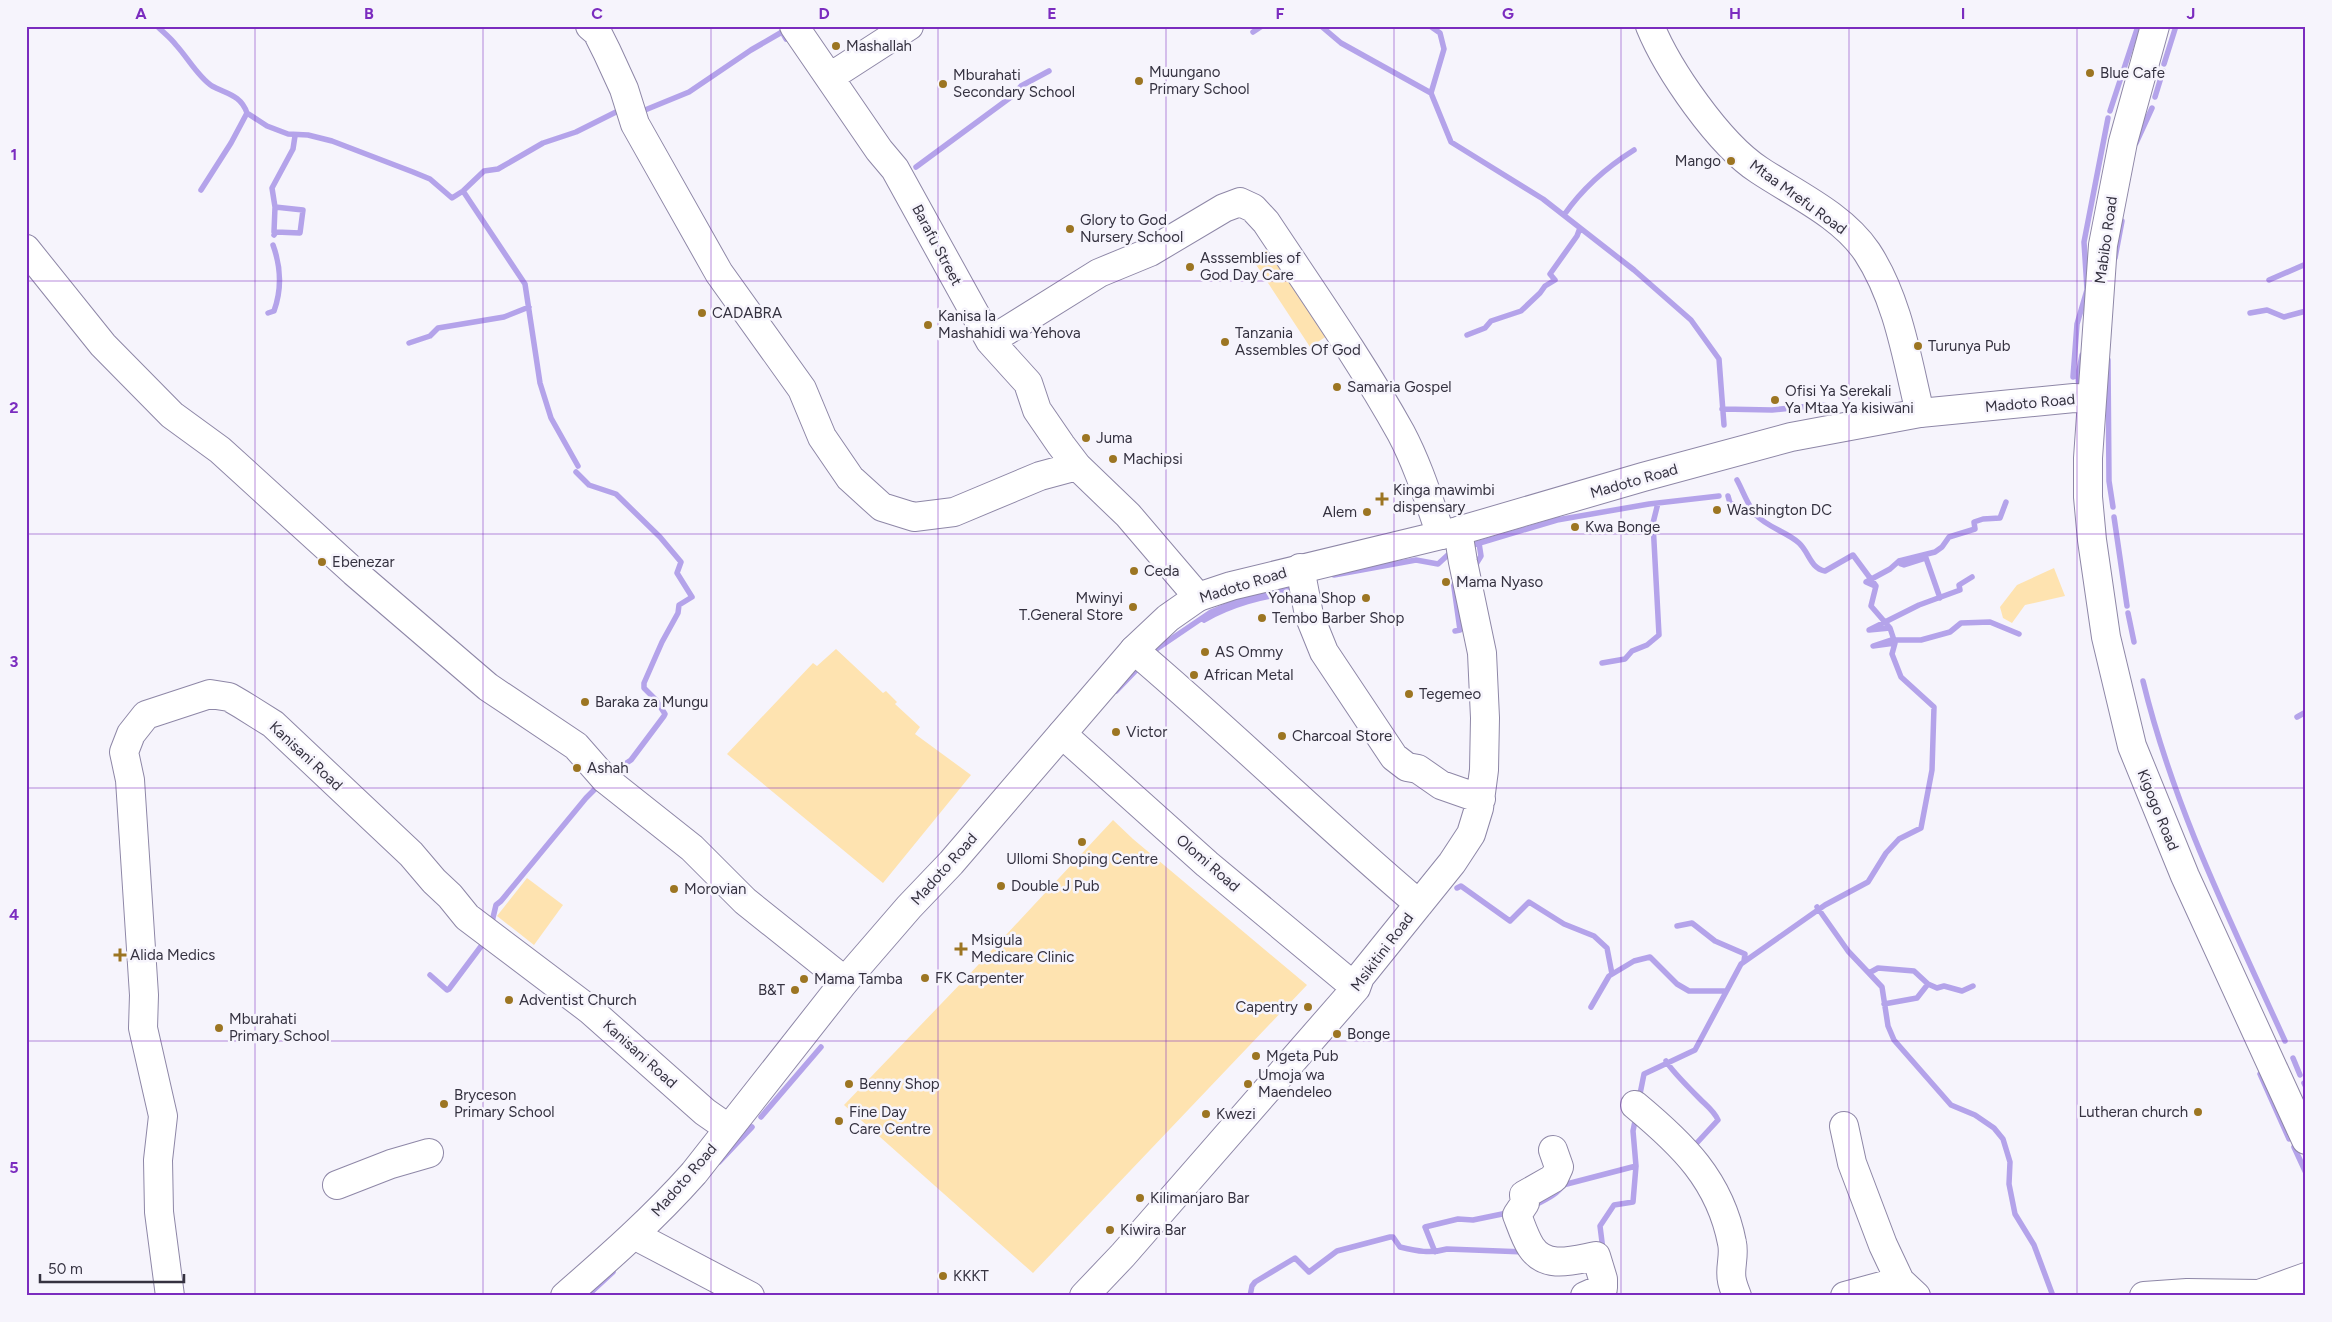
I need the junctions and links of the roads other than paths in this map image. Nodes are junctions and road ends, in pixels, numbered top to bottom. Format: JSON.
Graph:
{"nodes":[{"id":1,"x":794,"y":26,"type":"edge"},
{"id":2,"x":909,"y":26,"type":"edge"},
{"id":3,"x":1650,"y":26,"type":"edge"},
{"id":4,"x":2155,"y":26,"type":"edge"},
{"id":5,"x":597,"y":28,"type":"edge"},
{"id":6,"x":830,"y":77,"type":"junction"},
{"id":7,"x":26,"y":248,"type":"edge"},
{"id":8,"x":990,"y":341,"type":"junction"},
{"id":9,"x":2092,"y":400,"type":"junction"},
{"id":10,"x":1920,"y":413,"type":"junction"},
{"id":11,"x":2088,"y":458,"type":"joint"},
{"id":12,"x":1077,"y":466,"type":"junction"},
{"id":13,"x":1450,"y":533,"type":"junction"},
{"id":14,"x":1300,"y":568,"type":"junction"},
{"id":15,"x":1198,"y":597,"type":"junction"},
{"id":16,"x":1134,"y":650,"type":"junction"},
{"id":17,"x":1062,"y":734,"type":"junction"},
{"id":18,"x":1481,"y":799,"type":"junction"},
{"id":19,"x":1419,"y":904,"type":"junction"},
{"id":20,"x":845,"y":981,"type":"junction"},
{"id":21,"x":1356,"y":988,"type":"junction"},
{"id":22,"x":1634,"y":1106,"type":"dead end"},
{"id":23,"x":1844,"y":1126,"type":"dead end"},
{"id":24,"x":728,"y":1128,"type":"junction"},
{"id":25,"x":2306,"y":1140,"type":"edge"},
{"id":26,"x":1553,"y":1150,"type":"dead end"},
{"id":27,"x":429,"y":1153,"type":"dead end"},
{"id":28,"x":337,"y":1185,"type":"dead end"},
{"id":29,"x":634,"y":1235,"type":"junction"},
{"id":30,"x":2306,"y":1277,"type":"edge"},
{"id":31,"x":1908,"y":1288,"type":"edge"},
{"id":32,"x":170,"y":1296,"type":"edge"},
{"id":33,"x":565,"y":1296,"type":"edge"},
{"id":34,"x":750,"y":1296,"type":"edge"},
{"id":35,"x":1084,"y":1296,"type":"edge"},
{"id":36,"x":1585,"y":1296,"type":"edge"},
{"id":37,"x":1737,"y":1296,"type":"edge"},
{"id":38,"x":1845,"y":1296,"type":"edge"},
{"id":39,"x":2144,"y":1296,"type":"edge"}],
"edges":[{"from":1,"to":6,"type":"street","name":"Barafu Street"},
{"from":2,"to":6,"type":"street"},
{"from":3,"to":10,"type":"street","name":"Mtaa Mrefu Road"},
{"from":4,"to":9,"type":"street","name":"Mabibo Road"},
{"from":5,"to":12,"type":"street"},
{"from":6,"to":8,"type":"street","name":"Barafu Street"},
{"from":7,"to":20,"type":"street"},
{"from":8,"to":12,"type":"street","name":"Barafu Street"},
{"from":8,"to":13,"type":"street","name":"Msikitini Road"},
{"from":9,"to":10,"type":"street","name":"Madoto Road"},
{"from":9,"to":11,"type":"street","name":"Mabibo Road"},
{"from":10,"to":13,"type":"street","name":"Madoto Road"},
{"from":11,"to":25,"type":"street","name":"Kigogo Road"},
{"from":12,"to":15,"type":"street","name":"Barafu Street"},
{"from":13,"to":14,"type":"street","name":"Madoto Road"},
{"from":13,"to":18,"type":"street","name":"Msikitini Road"},
{"from":14,"to":15,"type":"street","name":"Madoto Road"},
{"from":14,"to":18,"type":"street"},
{"from":15,"to":16,"type":"street","name":"Madoto Road"},
{"from":16,"to":17,"type":"street","name":"Madoto Road"},
{"from":16,"to":19,"type":"street"},
{"from":17,"to":20,"type":"street","name":"Madoto Road"},
{"from":17,"to":21,"type":"street","name":"Olomi Road"},
{"from":18,"to":19,"type":"street","name":"Msikitini Road"},
{"from":19,"to":21,"type":"street","name":"Msikitini Road"},
{"from":20,"to":24,"type":"street","name":"Madoto Road"},
{"from":21,"to":35,"type":"street","name":"Msikitini Road"},
{"from":22,"to":37,"type":"street"},
{"from":23,"to":31,"type":"street"},
{"from":24,"to":29,"type":"street","name":"Madoto Road"},
{"from":24,"to":32,"type":"street","name":"Kanisani Road"},
{"from":26,"to":36,"type":"street"},
{"from":27,"to":28,"type":"street"},
{"from":29,"to":33,"type":"street","name":"Madoto Road"},
{"from":29,"to":34,"type":"street"},
{"from":30,"to":39,"type":"street"},
{"from":31,"to":38,"type":"street"}]}
